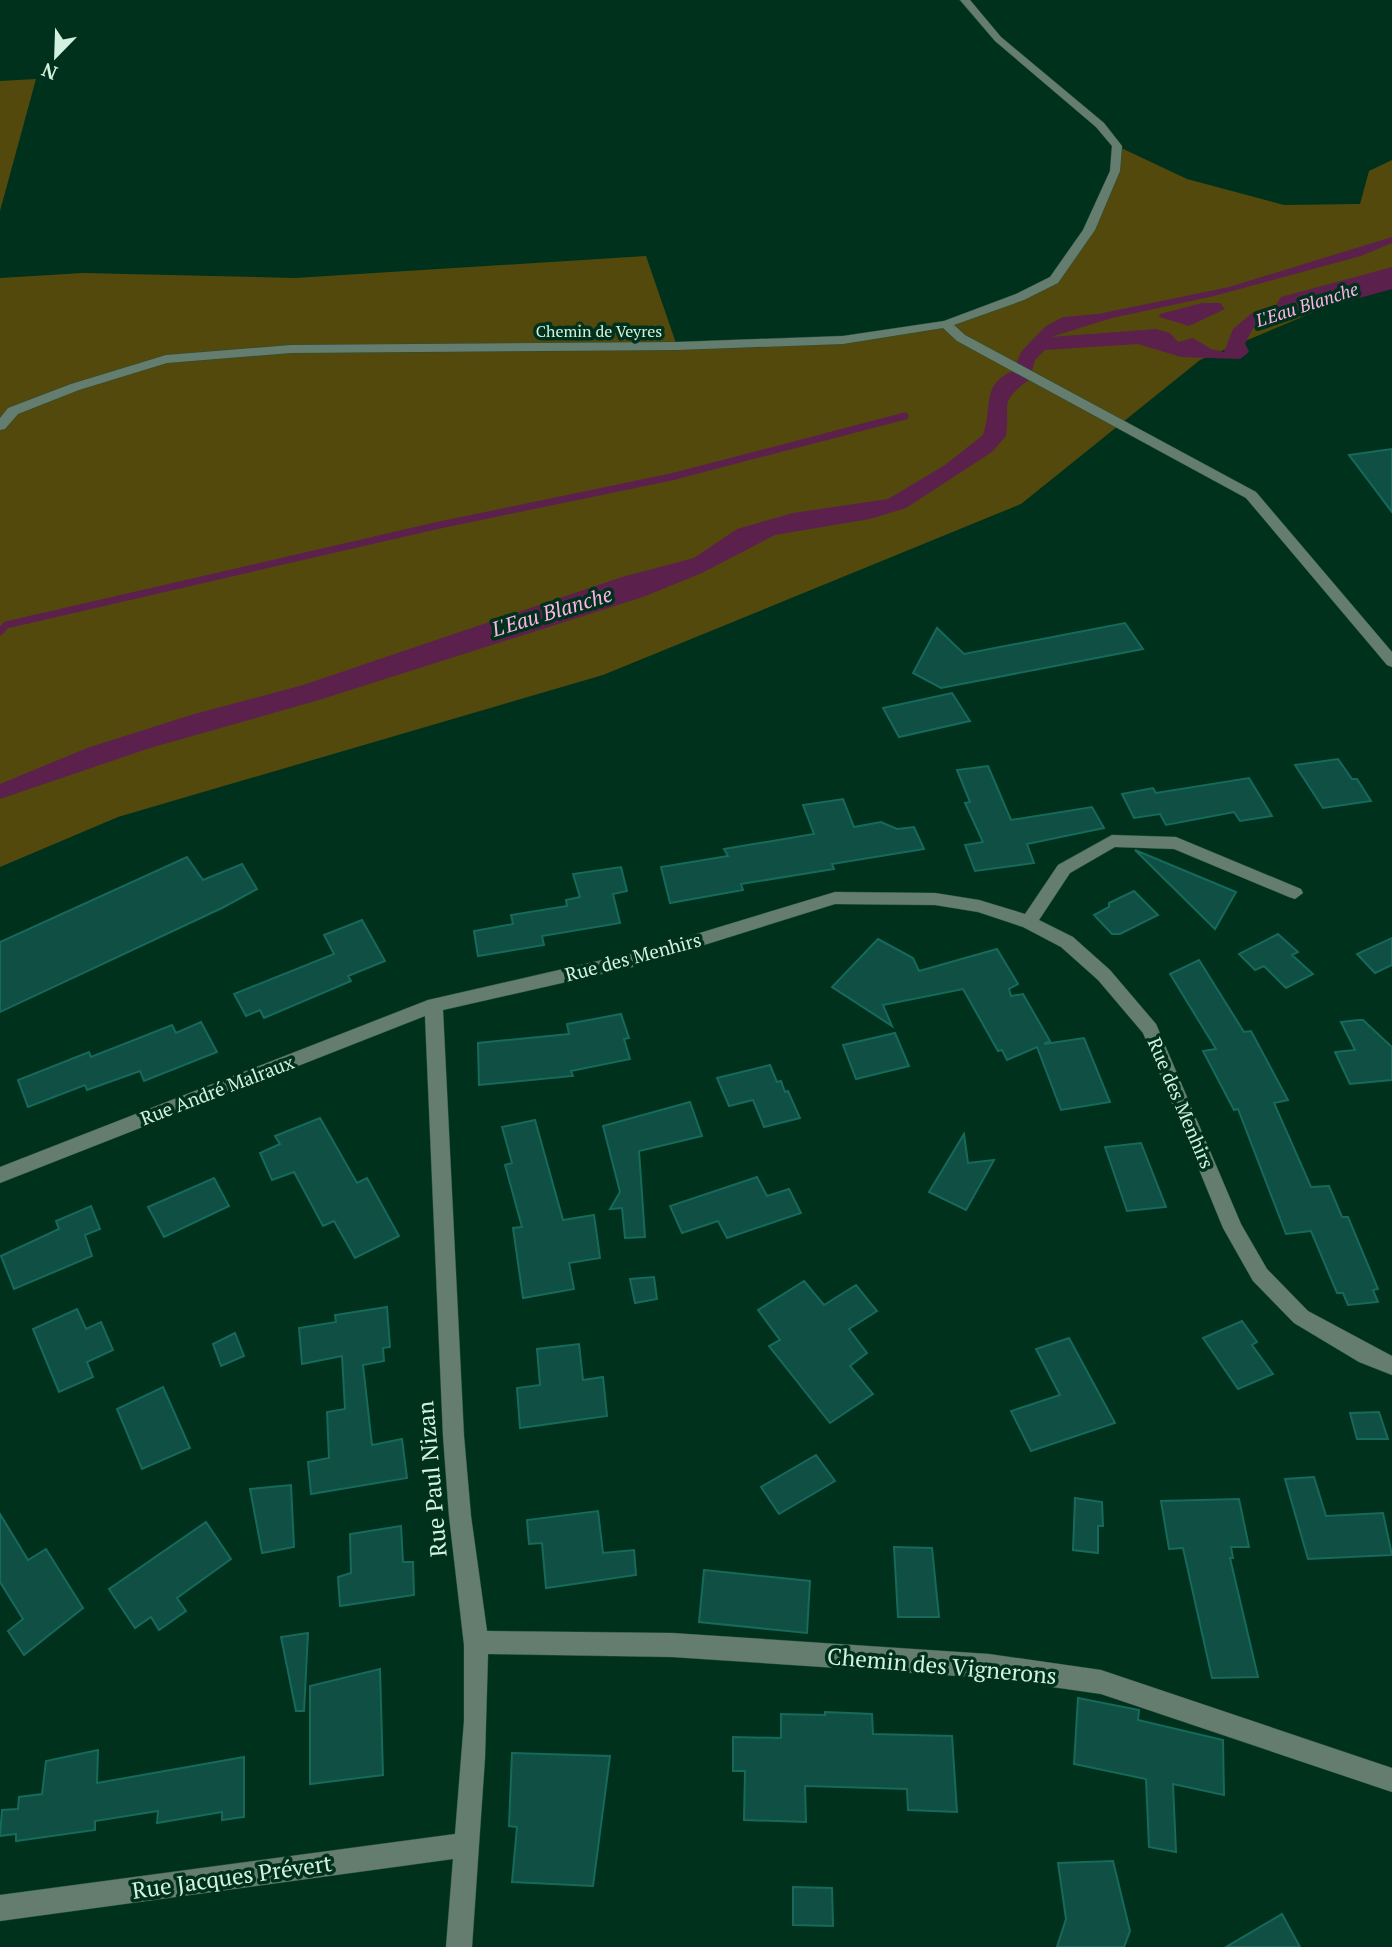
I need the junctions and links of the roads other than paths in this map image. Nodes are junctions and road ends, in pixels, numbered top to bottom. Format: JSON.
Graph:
{"nodes":[{"id":1,"x":965,"y":0,"type":"edge"},
{"id":2,"x":946,"y":324,"type":"junction"},
{"id":3,"x":0,"y":426,"type":"edge"},
{"id":4,"x":1392,"y":662,"type":"edge"},
{"id":5,"x":1295,"y":893,"type":"dead end"},
{"id":6,"x":1029,"y":922,"type":"junction"},
{"id":7,"x":434,"y":1005,"type":"junction"},
{"id":8,"x":0,"y":1175,"type":"edge"},
{"id":9,"x":1392,"y":1366,"type":"edge"},
{"id":10,"x":476,"y":1642,"type":"junction"},
{"id":11,"x":1392,"y":1780,"type":"edge"},
{"id":12,"x":465,"y":1845,"type":"junction"},
{"id":13,"x":0,"y":1908,"type":"edge"},
{"id":14,"x":459,"y":1947,"type":"edge"}],
"edges":[{"from":1,"to":2,"type":"street","name":"Chemin de Veyres"},
{"from":2,"to":3,"type":"street","name":"Chemin de Veyres"},
{"from":2,"to":4,"type":"street"},
{"from":5,"to":6,"type":"street"},
{"from":6,"to":7,"type":"street","name":"Rue des Menhirs"},
{"from":6,"to":9,"type":"street","name":"Rue des Menhirs"},
{"from":7,"to":8,"type":"street","name":"Rue André Malraux"},
{"from":7,"to":10,"type":"street","name":"Rue Paul Nizan"},
{"from":10,"to":11,"type":"street","name":"Chemin des Vignerons"},
{"from":10,"to":12,"type":"street","name":"Rue Paul Nizan"},
{"from":12,"to":13,"type":"street","name":"Rue Jacques Prévert"},
{"from":12,"to":14,"type":"street","name":"Rue Paul Nizan"}]}
